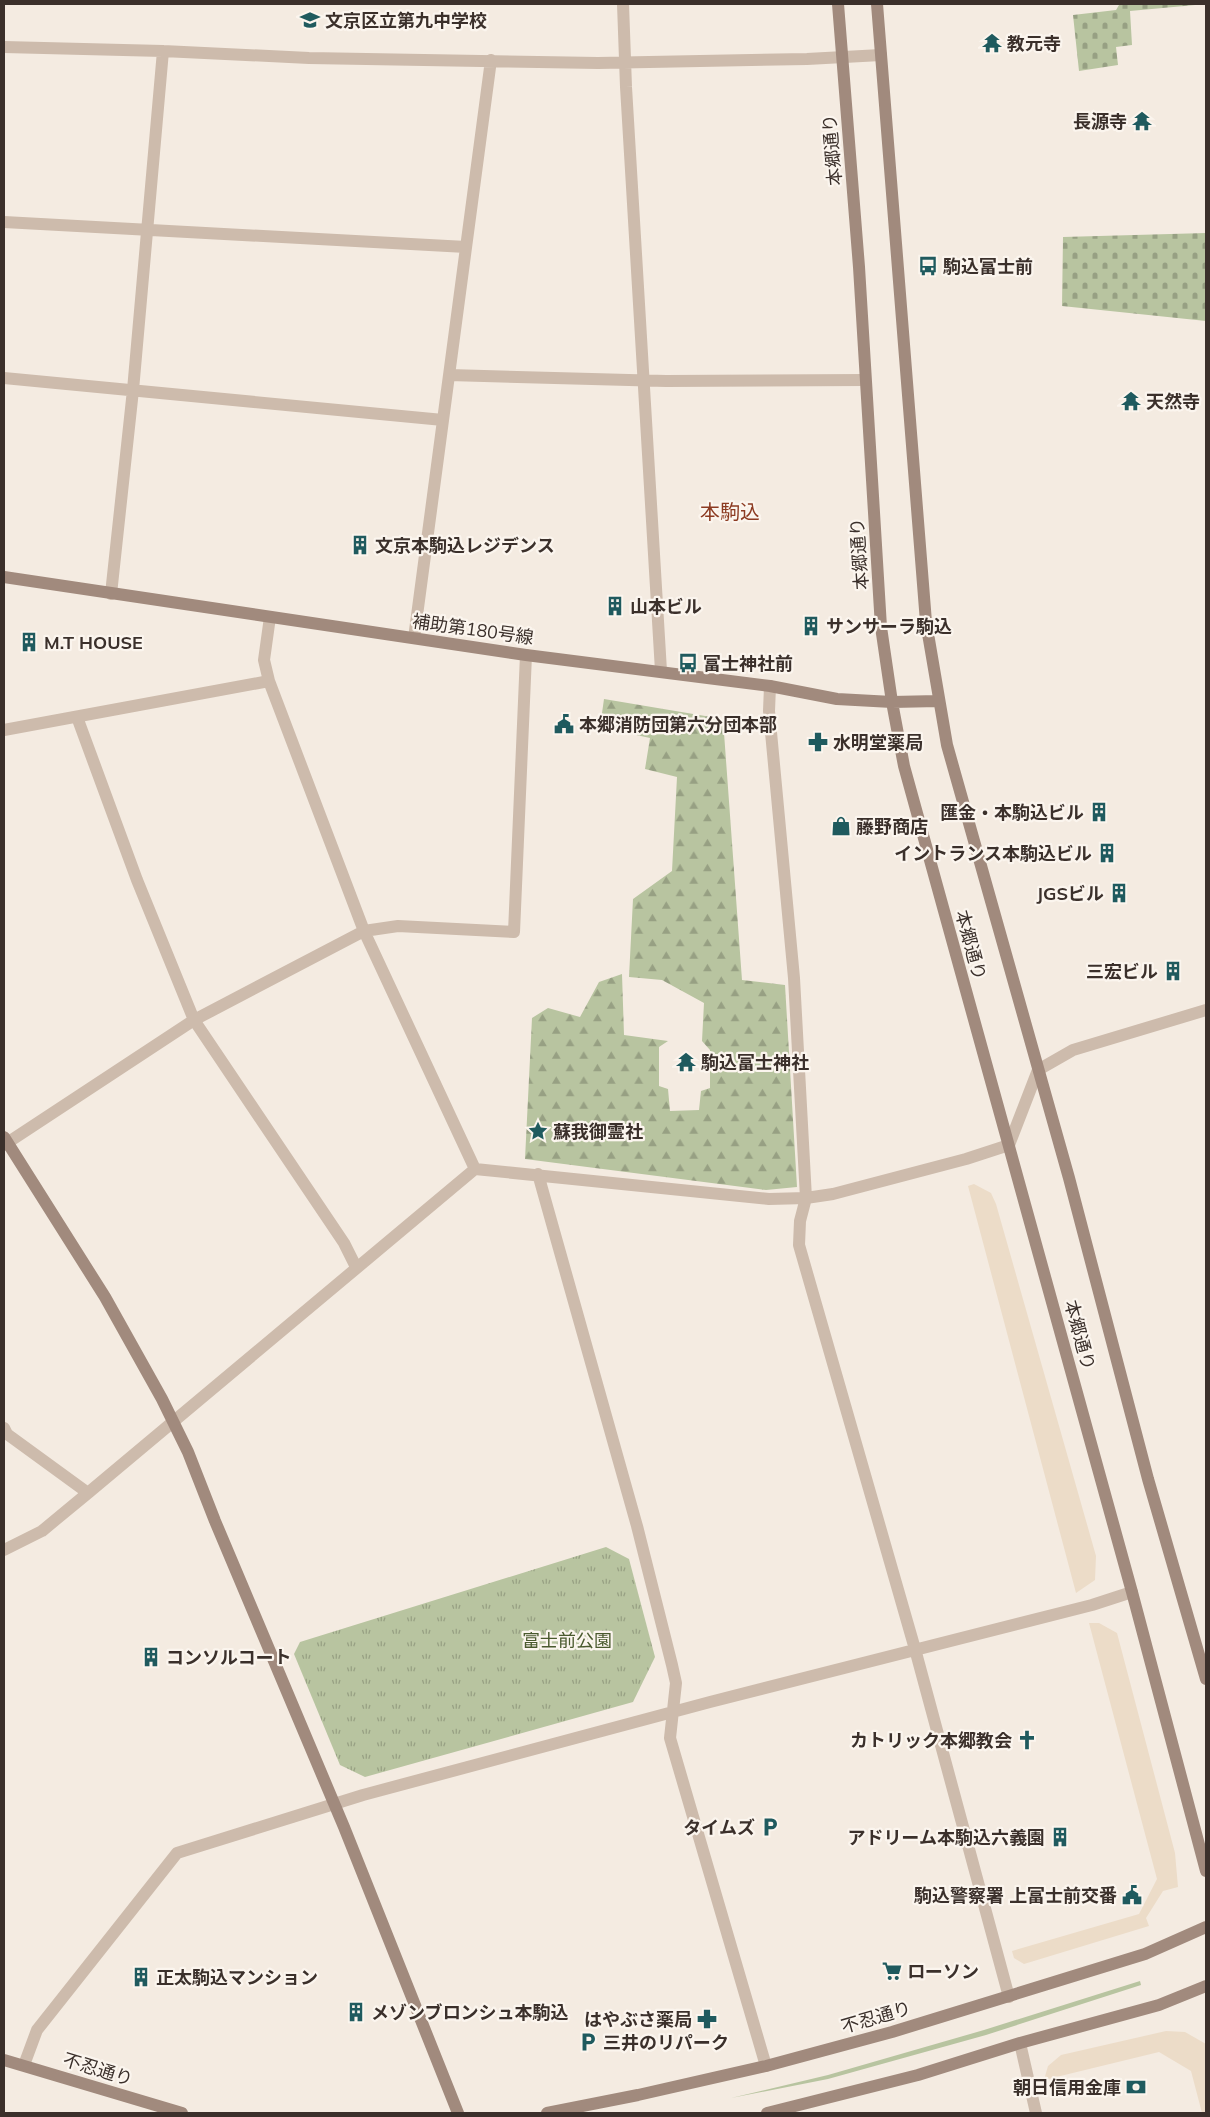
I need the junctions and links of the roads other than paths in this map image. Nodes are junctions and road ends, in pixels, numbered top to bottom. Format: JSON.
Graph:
{"nodes":[{"id":1,"x":623,"y":4,"type":"edge"},
{"id":2,"x":838,"y":4,"type":"edge"},
{"id":3,"x":877,"y":4,"type":"edge"},
{"id":4,"x":4,"y":47,"type":"edge"},
{"id":5,"x":163,"y":51,"type":"junction"},
{"id":6,"x":881,"y":55,"type":"junction"},
{"id":7,"x":842,"y":57,"type":"junction"},
{"id":8,"x":491,"y":60,"type":"junction"},
{"id":9,"x":625,"y":63,"type":"junction"},
{"id":10,"x":4,"y":222,"type":"edge"},
{"id":11,"x":147,"y":230,"type":"junction"},
{"id":12,"x":466,"y":247,"type":"junction"},
{"id":13,"x":449,"y":375,"type":"junction"},
{"id":14,"x":4,"y":378,"type":"edge"},
{"id":15,"x":644,"y":380,"type":"junction"},
{"id":16,"x":865,"y":380,"type":"junction"},
{"id":17,"x":133,"y":390,"type":"junction"},
{"id":18,"x":443,"y":420,"type":"junction"},
{"id":19,"x":4,"y":577,"type":"edge"},
{"id":20,"x":111,"y":594,"type":"junction"},
{"id":21,"x":270,"y":617,"type":"junction"},
{"id":22,"x":414,"y":638,"type":"junction"},
{"id":23,"x":526,"y":655,"type":"junction"},
{"id":24,"x":661,"y":671,"type":"junction"},
{"id":25,"x":269,"y":681,"type":"junction"},
{"id":26,"x":770,"y":686,"type":"junction"},
{"id":27,"x":938,"y":701,"type":"junction"},
{"id":28,"x":892,"y":702,"type":"junction"},
{"id":29,"x":77,"y":717,"type":"junction"},
{"id":30,"x":4,"y":730,"type":"edge"},
{"id":31,"x":364,"y":932,"type":"junction"},
{"id":32,"x":1206,"y":1010,"type":"edge"},
{"id":33,"x":194,"y":1020,"type":"junction"},
{"id":34,"x":1038,"y":1070,"type":"junction"},
{"id":35,"x":5,"y":1141,"type":"edge"},
{"id":36,"x":1009,"y":1145,"type":"junction"},
{"id":37,"x":475,"y":1169,"type":"junction"},
{"id":38,"x":538,"y":1174,"type":"junction"},
{"id":39,"x":806,"y":1198,"type":"junction"},
{"id":40,"x":356,"y":1267,"type":"junction"},
{"id":41,"x":173,"y":1422,"type":"junction"},
{"id":42,"x":4,"y":1428,"type":"edge"},
{"id":43,"x":88,"y":1493,"type":"junction"},
{"id":44,"x":4,"y":1550,"type":"edge"},
{"id":45,"x":1132,"y":1592,"type":"junction"},
{"id":46,"x":916,"y":1649,"type":"junction"},
{"id":47,"x":1206,"y":1679,"type":"edge"},
{"id":48,"x":672,"y":1712,"type":"junction"},
{"id":49,"x":334,"y":1804,"type":"junction"},
{"id":50,"x":1206,"y":1871,"type":"edge"},
{"id":51,"x":1206,"y":1927,"type":"edge"},
{"id":52,"x":1206,"y":1986,"type":"edge"},
{"id":53,"x":1008,"y":1997,"type":"junction"},
{"id":54,"x":1020,"y":2043,"type":"junction"},
{"id":55,"x":4,"y":2060,"type":"edge"},
{"id":56,"x":24,"y":2065,"type":"junction"},
{"id":57,"x":766,"y":2066,"type":"junction"},
{"id":58,"x":182,"y":2113,"type":"edge"},
{"id":59,"x":458,"y":2113,"type":"edge"},
{"id":60,"x":547,"y":2113,"type":"edge"},
{"id":61,"x":767,"y":2113,"type":"edge"},
{"id":62,"x":1036,"y":2113,"type":"edge"}],
"edges":[{"from":1,"to":9,"type":"street"},
{"from":2,"to":7,"type":"main road","name":"本郷通り"},
{"from":3,"to":6,"type":"main road","name":"本郷通り"},
{"from":4,"to":5,"type":"street"},
{"from":5,"to":8,"type":"street"},
{"from":5,"to":11,"type":"street"},
{"from":6,"to":7,"type":"street"},
{"from":6,"to":27,"type":"main road","name":"本郷通り"},
{"from":7,"to":9,"type":"street"},
{"from":7,"to":16,"type":"main road","name":"本郷通り"},
{"from":8,"to":9,"type":"street"},
{"from":8,"to":12,"type":"street"},
{"from":9,"to":15,"type":"street"},
{"from":10,"to":11,"type":"street"},
{"from":11,"to":12,"type":"street"},
{"from":11,"to":17,"type":"street"},
{"from":12,"to":13,"type":"street"},
{"from":13,"to":15,"type":"street"},
{"from":13,"to":18,"type":"street"},
{"from":14,"to":17,"type":"street"},
{"from":15,"to":16,"type":"street"},
{"from":15,"to":24,"type":"street"},
{"from":16,"to":28,"type":"main road","name":"本郷通り"},
{"from":17,"to":18,"type":"street"},
{"from":17,"to":20,"type":"street"},
{"from":18,"to":22,"type":"street"},
{"from":19,"to":20,"type":"main road","name":"補助第180号線"},
{"from":20,"to":21,"type":"main road","name":"補助第180号線"},
{"from":21,"to":22,"type":"main road","name":"補助第180号線"},
{"from":21,"to":25,"type":"street"},
{"from":22,"to":23,"type":"main road","name":"補助第180号線"},
{"from":23,"to":24,"type":"main road","name":"補助第180号線"},
{"from":23,"to":31,"type":"street"},
{"from":24,"to":26,"type":"main road","name":"補助第180号線"},
{"from":25,"to":29,"type":"street"},
{"from":25,"to":31,"type":"street"},
{"from":26,"to":28,"type":"main road","name":"補助第180号線"},
{"from":26,"to":39,"type":"street"},
{"from":27,"to":28,"type":"main road","name":"補助第180号線"},
{"from":27,"to":34,"type":"main road","name":"本郷通り"},
{"from":28,"to":36,"type":"main road","name":"本郷通り"},
{"from":29,"to":30,"type":"street"},
{"from":29,"to":33,"type":"street"},
{"from":31,"to":33,"type":"street"},
{"from":31,"to":37,"type":"street"},
{"from":32,"to":34,"type":"street"},
{"from":33,"to":35,"type":"street"},
{"from":33,"to":40,"type":"street"},
{"from":34,"to":36,"type":"street"},
{"from":34,"to":47,"type":"main road","name":"本郷通り"},
{"from":35,"to":41,"type":"main road"},
{"from":36,"to":39,"type":"street"},
{"from":36,"to":45,"type":"main road","name":"本郷通り"},
{"from":37,"to":38,"type":"street"},
{"from":37,"to":40,"type":"street"},
{"from":38,"to":39,"type":"street"},
{"from":38,"to":48,"type":"street"},
{"from":39,"to":46,"type":"street"},
{"from":40,"to":41,"type":"street"},
{"from":41,"to":43,"type":"street"},
{"from":41,"to":49,"type":"main road"},
{"from":42,"to":43,"type":"street"},
{"from":43,"to":44,"type":"street"},
{"from":45,"to":46,"type":"street"},
{"from":45,"to":50,"type":"main road","name":"本郷通り"},
{"from":46,"to":48,"type":"street"},
{"from":46,"to":53,"type":"street"},
{"from":48,"to":49,"type":"street"},
{"from":48,"to":57,"type":"street"},
{"from":49,"to":56,"type":"street"},
{"from":49,"to":59,"type":"main road"},
{"from":51,"to":53,"type":"main road","name":"不忍通り"},
{"from":52,"to":54,"type":"main road"},
{"from":53,"to":57,"type":"main road","name":"不忍通り"},
{"from":54,"to":61,"type":"main road"},
{"from":54,"to":62,"type":"street"},
{"from":55,"to":56,"type":"main road","name":"不忍通り"},
{"from":56,"to":58,"type":"main road","name":"不忍通り"},
{"from":57,"to":60,"type":"main road","name":"不忍通り"}]}
